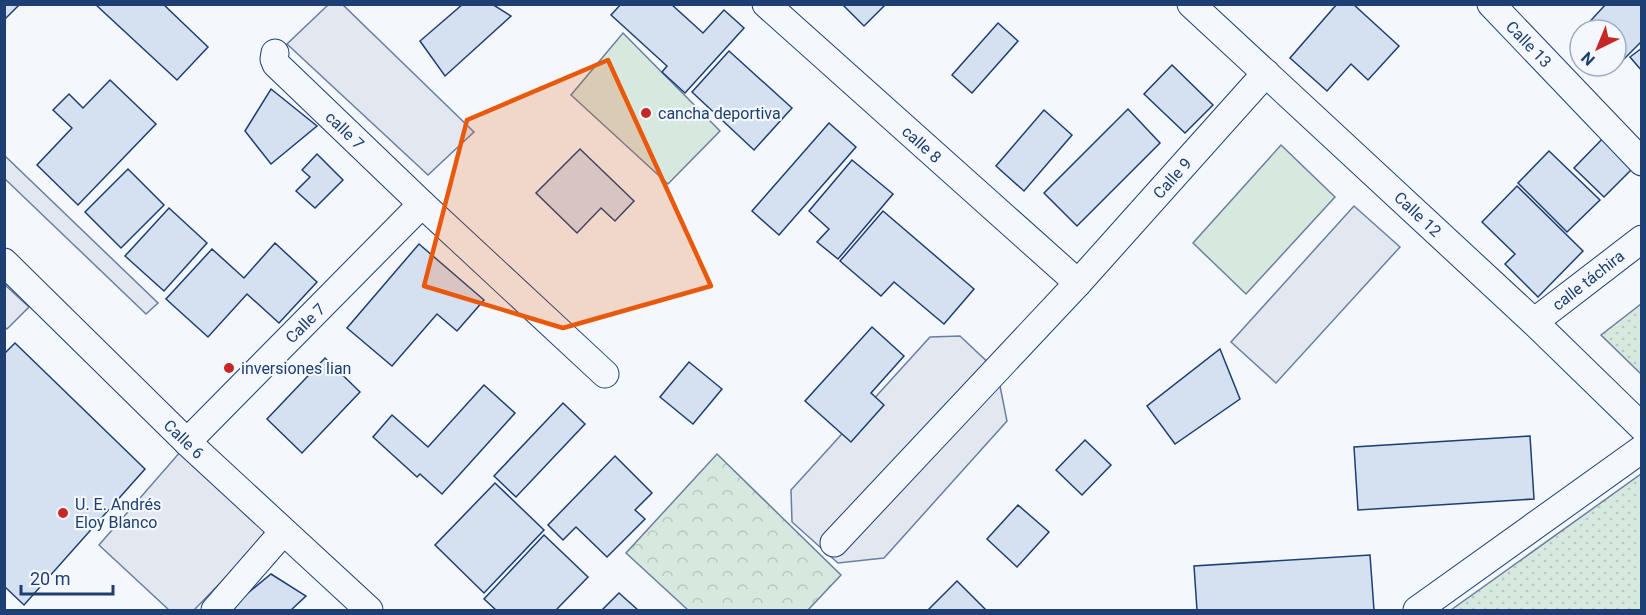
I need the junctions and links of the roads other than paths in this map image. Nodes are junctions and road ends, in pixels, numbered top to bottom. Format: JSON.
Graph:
{"nodes":[{"id":1,"x":766,"y":4,"type":"edge"},
{"id":2,"x":1191,"y":4,"type":"edge"},
{"id":3,"x":1491,"y":4,"type":"edge"},
{"id":4,"x":275,"y":53,"type":"dead end"},
{"id":5,"x":1266,"y":73,"type":"junction"},
{"id":6,"x":1641,"y":162,"type":"edge"},
{"id":7,"x":422,"y":204,"type":"junction"},
{"id":8,"x":1641,"y":239,"type":"edge"},
{"id":9,"x":4,"y":262,"type":"edge"},
{"id":10,"x":1078,"y":283,"type":"junction"},
{"id":11,"x":1534,"y":322,"type":"junction"},
{"id":12,"x":605,"y":374,"type":"dead end"},
{"id":13,"x":1641,"y":427,"type":"edge"},
{"id":14,"x":187,"y":442,"type":"junction"},
{"id":15,"x":1641,"y":449,"type":"edge"},
{"id":16,"x":282,"y":532,"type":"junction"},
{"id":17,"x":834,"y":543,"type":"dead end"},
{"id":18,"x":215,"y":610,"type":"edge"},
{"id":19,"x":369,"y":610,"type":"edge"},
{"id":20,"x":1417,"y":610,"type":"edge"}],
"edges":[{"from":1,"to":10,"type":"street","name":"calle 8"},
{"from":2,"to":5,"type":"street","name":"Calle 12"},
{"from":3,"to":6,"type":"street","name":"Calle 13"},
{"from":4,"to":7,"type":"street","name":"calle 7"},
{"from":5,"to":10,"type":"street","name":"Calle 9"},
{"from":5,"to":11,"type":"street","name":"Calle 12"},
{"from":7,"to":12,"type":"street","name":"calle 7"},
{"from":7,"to":14,"type":"street","name":"Calle 7"},
{"from":8,"to":11,"type":"street","name":"calle táchira"},
{"from":9,"to":14,"type":"street","name":"Calle 6"},
{"from":10,"to":17,"type":"street","name":"Calle 9"},
{"from":11,"to":13,"type":"street","name":"Calle 12"},
{"from":14,"to":16,"type":"street","name":"Calle 6"},
{"from":15,"to":20,"type":"street"},
{"from":16,"to":18,"type":"street"},
{"from":16,"to":19,"type":"street","name":"Calle 6"}]}
